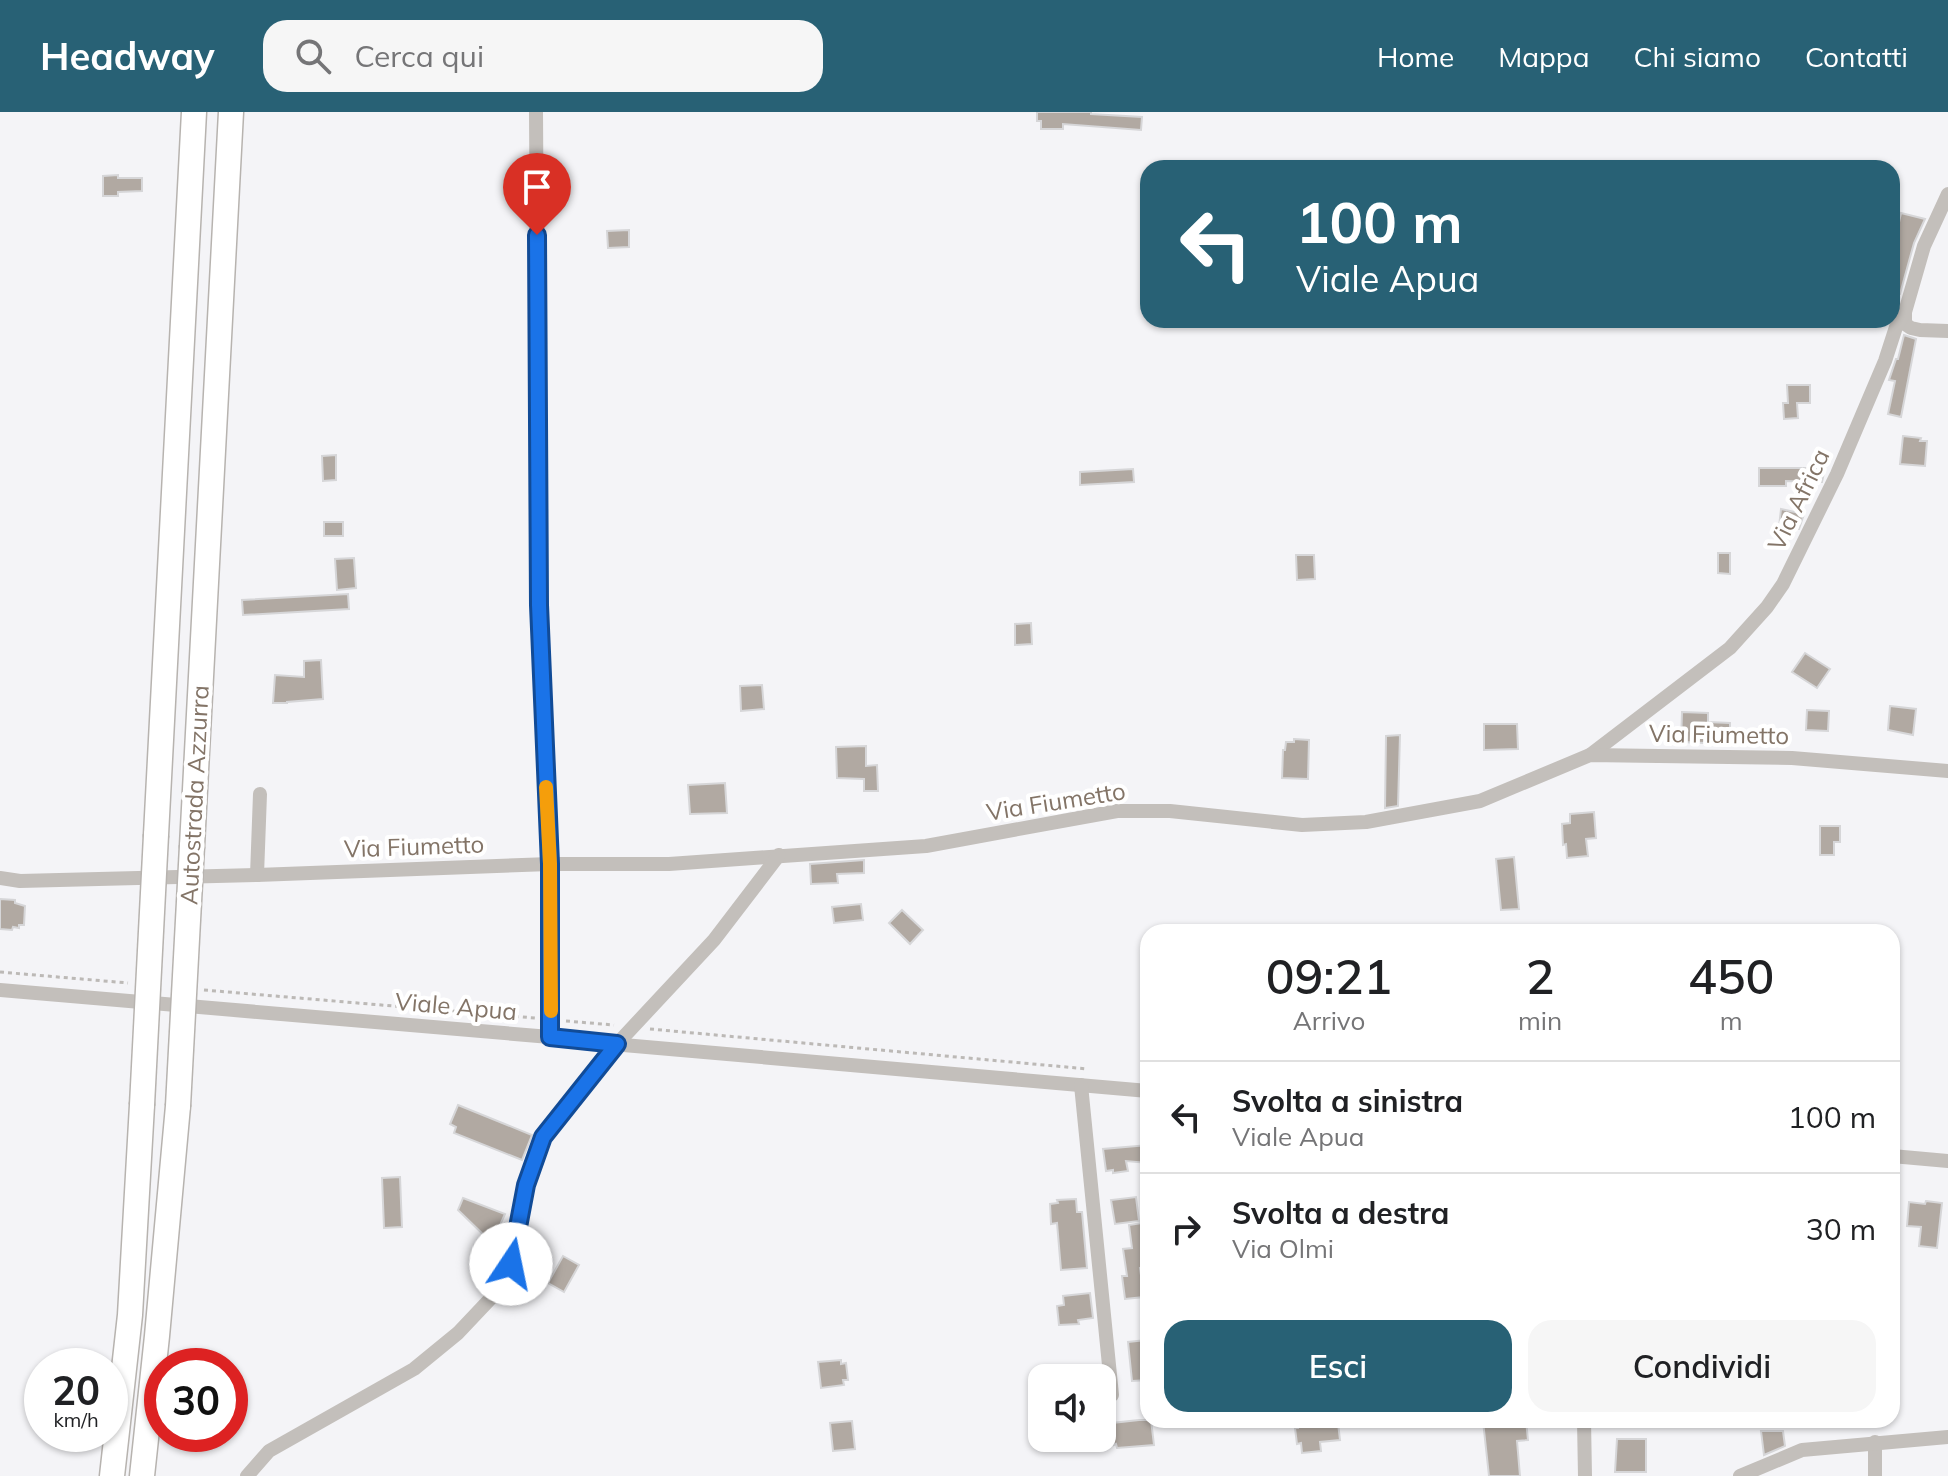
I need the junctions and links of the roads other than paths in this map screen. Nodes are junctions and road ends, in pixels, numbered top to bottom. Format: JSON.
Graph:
{"nodes":[{"id":1,"x":194,"y":112,"type":"edge"},
{"id":2,"x":231,"y":112,"type":"edge"},
{"id":3,"x":536,"y":112,"type":"edge"},
{"id":4,"x":1948,"y":194,"type":"edge"},
{"id":5,"x":1905,"y":312,"type":"junction"},
{"id":6,"x":1900,"y":320,"type":"edge"},
{"id":7,"x":1896,"y":328,"type":"edge"},
{"id":8,"x":1948,"y":331,"type":"edge"},
{"id":9,"x":1590,"y":755,"type":"junction"},
{"id":10,"x":1948,"y":771,"type":"edge"},
{"id":11,"x":260,"y":794,"type":"dead end"},
{"id":12,"x":779,"y":855,"type":"junction"},
{"id":13,"x":550,"y":864,"type":"junction"},
{"id":14,"x":257,"y":875,"type":"junction"},
{"id":15,"x":0,"y":878,"type":"edge"},
{"id":16,"x":0,"y":990,"type":"edge"},
{"id":17,"x":550,"y":1037,"type":"junction"},
{"id":18,"x":617,"y":1044,"type":"junction"},
{"id":19,"x":1081,"y":1085,"type":"junction"},
{"id":20,"x":1140,"y":1090,"type":"edge"},
{"id":21,"x":1900,"y":1157,"type":"edge"},
{"id":22,"x":1948,"y":1161,"type":"edge"},
{"id":23,"x":1109,"y":1364,"type":"edge"},
{"id":24,"x":1584,"y":1428,"type":"edge"},
{"id":25,"x":1948,"y":1437,"type":"edge"},
{"id":26,"x":1875,"y":1442,"type":"junction"},
{"id":27,"x":112,"y":1476,"type":"edge"},
{"id":28,"x":142,"y":1476,"type":"edge"},
{"id":29,"x":247,"y":1476,"type":"edge"},
{"id":30,"x":1585,"y":1476,"type":"edge"},
{"id":31,"x":1740,"y":1476,"type":"edge"},
{"id":32,"x":1875,"y":1476,"type":"edge"}],
"edges":[{"from":1,"to":27,"type":"highway","name":"Autostrada Azzurra","bridge":true},
{"from":2,"to":28,"type":"highway","name":"Autostrada Azzurra","bridge":true},
{"from":3,"to":13,"type":"street"},
{"from":4,"to":5,"type":"street","name":"Via Africa"},
{"from":5,"to":6,"type":"street","name":"Via Africa"},
{"from":5,"to":8,"type":"street"},
{"from":7,"to":9,"type":"street","name":"Via Africa"},
{"from":9,"to":10,"type":"street","name":"Via Fiumetto"},
{"from":9,"to":12,"type":"street","name":"Via Fiumetto"},
{"from":11,"to":14,"type":"street"},
{"from":12,"to":13,"type":"street","name":"Via Fiumetto"},
{"from":12,"to":18,"type":"street"},
{"from":13,"to":14,"type":"street","name":"Via Fiumetto"},
{"from":13,"to":17,"type":"street"},
{"from":14,"to":15,"type":"street","name":"Via Fiumetto"},
{"from":16,"to":17,"type":"street","name":"Viale Apua"},
{"from":17,"to":18,"type":"street","name":"Viale Apua"},
{"from":18,"to":19,"type":"street","name":"Viale Apua"},
{"from":18,"to":29,"type":"street"},
{"from":19,"to":20,"type":"street","name":"Viale Apua"},
{"from":19,"to":23,"type":"street"},
{"from":21,"to":22,"type":"street"},
{"from":24,"to":30,"type":"street"},
{"from":25,"to":26,"type":"street"},
{"from":26,"to":31,"type":"street"},
{"from":26,"to":32,"type":"street"}]}
